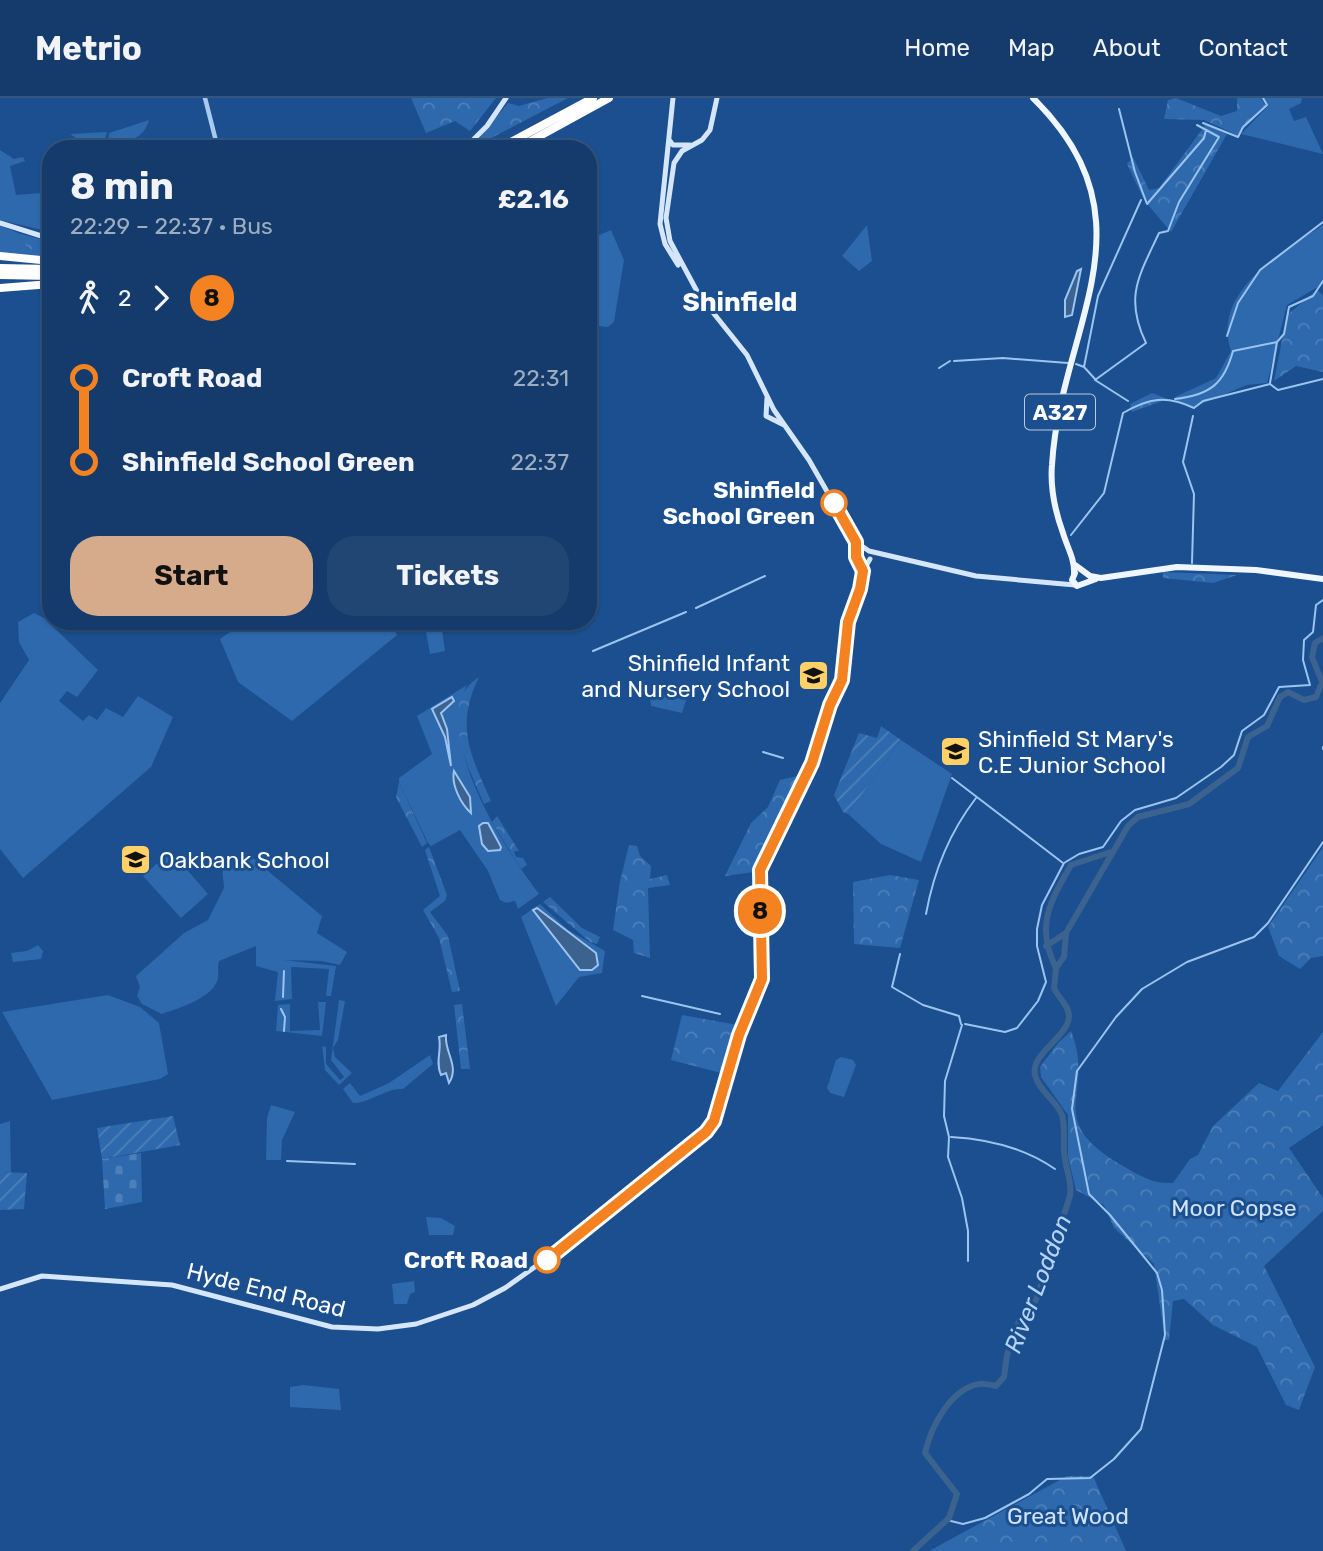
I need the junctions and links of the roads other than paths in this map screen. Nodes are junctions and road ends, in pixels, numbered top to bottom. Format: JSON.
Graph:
{"nodes":[{"id":1,"x":205,"y":98,"type":"edge"},
{"id":2,"x":506,"y":98,"type":"edge"},
{"id":3,"x":593,"y":98,"type":"edge"},
{"id":4,"x":609,"y":98,"type":"edge"},
{"id":5,"x":673,"y":98,"type":"edge"},
{"id":6,"x":717,"y":98,"type":"edge"},
{"id":7,"x":1033,"y":98,"type":"edge"},
{"id":8,"x":669,"y":139,"type":"junction"},
{"id":9,"x":216,"y":140,"type":"edge"},
{"id":10,"x":473,"y":140,"type":"edge"},
{"id":11,"x":515,"y":140,"type":"edge"},
{"id":12,"x":532,"y":140,"type":"edge"},
{"id":13,"x":693,"y":145,"type":"junction"},
{"id":14,"x":660,"y":221,"type":"junction"},
{"id":15,"x":0,"y":223,"type":"edge"},
{"id":16,"x":42,"y":236,"type":"edge"},
{"id":17,"x":0,"y":256,"type":"edge"},
{"id":18,"x":42,"y":260,"type":"edge"},
{"id":19,"x":0,"y":268,"type":"edge"},
{"id":20,"x":42,"y":269,"type":"edge"},
{"id":21,"x":0,"y":275,"type":"edge"},
{"id":22,"x":42,"y":276,"type":"edge"},
{"id":23,"x":42,"y":285,"type":"edge"},
{"id":24,"x":0,"y":288,"type":"edge"},
{"id":25,"x":772,"y":410,"type":"junction"},
{"id":26,"x":787,"y":426,"type":"junction"},
{"id":27,"x":856,"y":542,"type":"junction"},
{"id":28,"x":867,"y":550,"type":"junction"},
{"id":29,"x":857,"y":552,"type":"junction"},
{"id":30,"x":885,"y":555,"type":"junction"},
{"id":31,"x":869,"y":561,"type":"junction"},
{"id":32,"x":860,"y":563,"type":"junction"},
{"id":33,"x":863,"y":571,"type":"junction"},
{"id":34,"x":1079,"y":574,"type":"junction"},
{"id":35,"x":1101,"y":578,"type":"junction"},
{"id":36,"x":1323,"y":579,"type":"edge"},
{"id":37,"x":1087,"y":583,"type":"junction"},
{"id":38,"x":1063,"y":584,"type":"junction"},
{"id":39,"x":1075,"y":586,"type":"junction"},
{"id":40,"x":0,"y":1289,"type":"edge"}],
"edges":[{"from":1,"to":9,"type":"street"},
{"from":2,"to":10,"type":"main road"},
{"from":3,"to":11,"type":"highway"},
{"from":4,"to":12,"type":"highway"},
{"from":5,"to":8,"type":"main road"},
{"from":6,"to":13,"type":"main road"},
{"from":7,"to":34,"type":"main road","number":"A327"},
{"from":8,"to":13,"type":"main road"},
{"from":8,"to":14,"type":"main road"},
{"from":13,"to":14,"type":"main road"},
{"from":14,"to":25,"type":"main road"},
{"from":15,"to":16,"type":"main road"},
{"from":17,"to":18,"type":"highway"},
{"from":19,"to":20,"type":"highway"},
{"from":21,"to":22,"type":"highway"},
{"from":23,"to":24,"type":"highway"},
{"from":25,"to":26,"type":"main road"},
{"from":25,"to":26,"type":"main road"},
{"from":26,"to":27,"type":"main road"},
{"from":27,"to":28,"type":"main road"},
{"from":27,"to":29,"type":"main road"},
{"from":28,"to":29,"type":"main road"},
{"from":28,"to":30,"type":"main road"},
{"from":28,"to":31,"type":"main road"},
{"from":29,"to":32,"type":"main road"},
{"from":30,"to":31,"type":"main road"},
{"from":30,"to":38,"type":"main road"},
{"from":31,"to":32,"type":"main road"},
{"from":31,"to":33,"type":"main road","name":"Hyde End Road"},
{"from":32,"to":33,"type":"main road"},
{"from":33,"to":40,"type":"main road","name":"Hyde End Road"},
{"from":34,"to":35,"type":"main road"},
{"from":34,"to":37,"type":"main road","number":"A327"},
{"from":34,"to":38,"type":"main road"},
{"from":34,"to":39,"type":"main road","number":"A327"},
{"from":35,"to":36,"type":"main road"},
{"from":35,"to":37,"type":"main road"},
{"from":37,"to":39,"type":"main road"},
{"from":38,"to":39,"type":"main road"}]}
